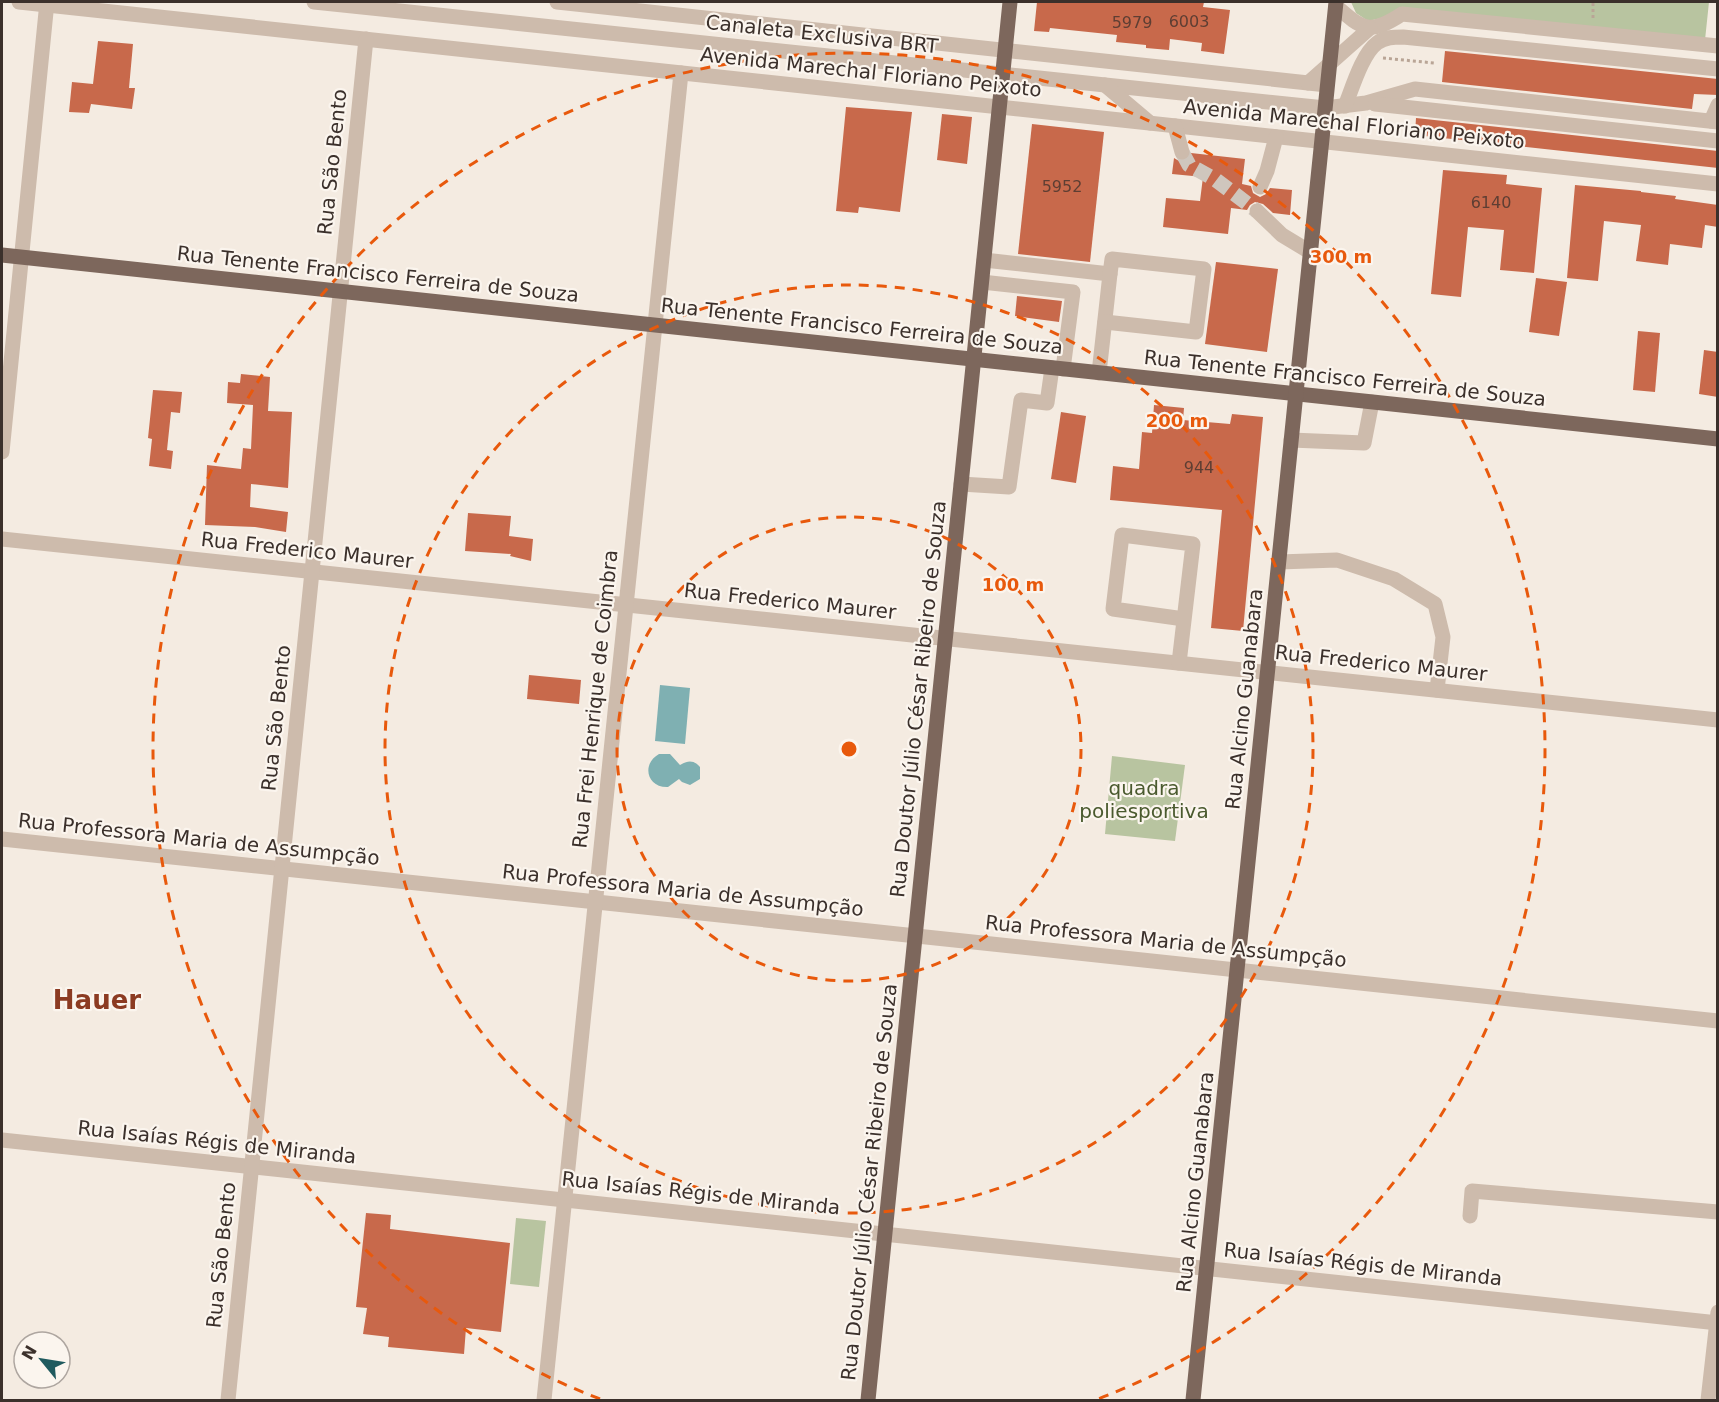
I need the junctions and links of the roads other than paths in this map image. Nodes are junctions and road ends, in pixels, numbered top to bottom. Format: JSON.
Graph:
{"nodes":[{"id":1,"x":19,"y":2,"type":"edge"},
{"id":2,"x":314,"y":2,"type":"edge"},
{"id":3,"x":557,"y":2,"type":"edge"},
{"id":4,"x":1010,"y":2,"type":"edge"},
{"id":5,"x":47,"y":3,"type":"edge"},
{"id":6,"x":1336,"y":4,"type":"edge"},
{"id":7,"x":687,"y":9,"type":"edge"},
{"id":8,"x":1370,"y":28,"type":"junction"},
{"id":9,"x":366,"y":39,"type":"junction"},
{"id":10,"x":1718,"y":46,"type":"edge"},
{"id":11,"x":1005,"y":50,"type":"junction"},
{"id":12,"x":1329,"y":64,"type":"junction"},
{"id":13,"x":1718,"y":69,"type":"edge"},
{"id":14,"x":681,"y":73,"type":"junction"},
{"id":15,"x":1003,"y":74,"type":"junction"},
{"id":16,"x":1308,"y":83,"type":"junction"},
{"id":17,"x":1105,"y":85,"type":"junction"},
{"id":18,"x":1327,"y":85,"type":"junction"},
{"id":19,"x":1366,"y":103,"type":"junction"},
{"id":20,"x":1718,"y":105,"type":"edge"},
{"id":21,"x":1345,"y":106,"type":"junction"},
{"id":22,"x":999,"y":107,"type":"junction"},
{"id":23,"x":1325,"y":108,"type":"junction"},
{"id":24,"x":1714,"y":122,"type":"edge"},
{"id":25,"x":1150,"y":123,"type":"junction"},
{"id":26,"x":1175,"y":126,"type":"junction"},
{"id":27,"x":1276,"y":137,"type":"junction"},
{"id":28,"x":1718,"y":141,"type":"edge"},
{"id":29,"x":1322,"y":142,"type":"junction"},
{"id":30,"x":1182,"y":152,"type":"tunnel mouth"},
{"id":31,"x":1718,"y":184,"type":"edge"},
{"id":32,"x":1260,"y":187,"type":"dead end"},
{"id":33,"x":1257,"y":211,"type":"tunnel mouth"},
{"id":34,"x":1310,"y":252,"type":"junction"},
{"id":35,"x":2,"y":255,"type":"edge"},
{"id":36,"x":21,"y":257,"type":"junction"},
{"id":37,"x":984,"y":260,"type":"junction"},
{"id":38,"x":1110,"y":274,"type":"junction"},
{"id":39,"x":982,"y":282,"type":"junction"},
{"id":40,"x":340,"y":292,"type":"junction"},
{"id":41,"x":1105,"y":322,"type":"junction"},
{"id":42,"x":655,"y":325,"type":"junction"},
{"id":43,"x":974,"y":359,"type":"junction"},
{"id":44,"x":1058,"y":368,"type":"junction"},
{"id":45,"x":1099,"y":373,"type":"junction"},
{"id":46,"x":1296,"y":394,"type":"junction"},
{"id":47,"x":1372,"y":402,"type":"junction"},
{"id":48,"x":1718,"y":439,"type":"edge"},
{"id":49,"x":1291,"y":440,"type":"junction"},
{"id":50,"x":2,"y":452,"type":"edge"},
{"id":51,"x":961,"y":484,"type":"junction"},
{"id":52,"x":2,"y":539,"type":"edge"},
{"id":53,"x":1279,"y":562,"type":"junction"},
{"id":54,"x":312,"y":572,"type":"junction"},
{"id":55,"x":626,"y":605,"type":"junction"},
{"id":56,"x":1184,"y":619,"type":"junction"},
{"id":57,"x":945,"y":639,"type":"junction"},
{"id":58,"x":1179,"y":663,"type":"junction"},
{"id":59,"x":1268,"y":672,"type":"junction"},
{"id":60,"x":1437,"y":690,"type":"junction"},
{"id":61,"x":1718,"y":720,"type":"edge"},
{"id":62,"x":2,"y":839,"type":"edge"},
{"id":63,"x":282,"y":869,"type":"junction"},
{"id":64,"x":595,"y":902,"type":"junction"},
{"id":65,"x":915,"y":936,"type":"junction"},
{"id":66,"x":1237,"y":970,"type":"junction"},
{"id":67,"x":1718,"y":1021,"type":"edge"},
{"id":68,"x":2,"y":1140,"type":"edge"},
{"id":69,"x":252,"y":1166,"type":"junction"},
{"id":70,"x":565,"y":1200,"type":"junction"},
{"id":71,"x":1718,"y":1212,"type":"edge"},
{"id":72,"x":1470,"y":1216,"type":"dead end"},
{"id":73,"x":884,"y":1234,"type":"junction"},
{"id":74,"x":1207,"y":1268,"type":"junction"},
{"id":75,"x":1717,"y":1319,"type":"edge"},
{"id":76,"x":228,"y":1401,"type":"edge"},
{"id":77,"x":544,"y":1401,"type":"edge"},
{"id":78,"x":868,"y":1401,"type":"edge"},
{"id":79,"x":1194,"y":1401,"type":"edge"},
{"id":80,"x":1708,"y":1401,"type":"edge"}],
"edges":[{"from":1,"to":5,"type":"street","name":"Avenida Marechal Floriano Peixoto"},
{"from":2,"to":15,"type":"street","name":"Canaleta Exclusiva BRT"},
{"from":3,"to":7,"type":"street","name":"Avenida Marechal Floriano Peixoto"},
{"from":4,"to":11,"type":"main road","name":"Rua Doutor Júlio César Ribeiro de Souza"},
{"from":5,"to":9,"type":"street","name":"Avenida Marechal Floriano Peixoto"},
{"from":5,"to":36,"type":"street"},
{"from":6,"to":8,"type":"street"},
{"from":6,"to":12,"type":"main road","name":"Rua Alcino Guanabara"},
{"from":7,"to":11,"type":"street","name":"Avenida Marechal Floriano Peixoto"},
{"from":8,"to":10,"type":"street"},
{"from":8,"to":12,"type":"street"},
{"from":9,"to":14,"type":"street","name":"Avenida Marechal Floriano Peixoto"},
{"from":9,"to":40,"type":"street","name":"Rua São Bento"},
{"from":11,"to":15,"type":"main road","name":"Rua Doutor Júlio César Ribeiro de Souza"},
{"from":11,"to":16,"type":"street","name":"Avenida Marechal Floriano Peixoto"},
{"from":12,"to":16,"type":"street"},
{"from":12,"to":18,"type":"main road","name":"Rua Alcino Guanabara"},
{"from":13,"to":21,"type":"street"},
{"from":14,"to":22,"type":"street","name":"Avenida Marechal Floriano Peixoto"},
{"from":14,"to":42,"type":"street","name":"Rua Frei Henrique de Coimbra"},
{"from":15,"to":17,"type":"street","name":"Canaleta Exclusiva BRT"},
{"from":15,"to":22,"type":"main road","name":"Rua Doutor Júlio César Ribeiro de Souza"},
{"from":16,"to":18,"type":"street","name":"Avenida Marechal Floriano Peixoto"},
{"from":17,"to":23,"type":"street","name":"Canaleta Exclusiva BRT"},
{"from":17,"to":25,"type":"street"},
{"from":18,"to":23,"type":"main road","name":"Rua Alcino Guanabara"},
{"from":19,"to":21,"type":"street","name":"Canaleta Exclusiva BRT"},
{"from":19,"to":24,"type":"street"},
{"from":19,"to":28,"type":"street"},
{"from":20,"to":24,"type":"street"},
{"from":21,"to":23,"type":"street","name":"Canaleta Exclusiva BRT"},
{"from":22,"to":25,"type":"street","name":"Avenida Marechal Floriano Peixoto"},
{"from":22,"to":37,"type":"main road","name":"Rua Doutor Júlio César Ribeiro de Souza"},
{"from":23,"to":29,"type":"main road","name":"Rua Alcino Guanabara"},
{"from":25,"to":26,"type":"street","name":"Avenida Marechal Floriano Peixoto"},
{"from":26,"to":27,"type":"street","name":"Avenida Marechal Floriano Peixoto"},
{"from":26,"to":30,"type":"street"},
{"from":27,"to":29,"type":"street","name":"Avenida Marechal Floriano Peixoto"},
{"from":27,"to":32,"type":"street"},
{"from":29,"to":31,"type":"street","name":"Avenida Marechal Floriano Peixoto"},
{"from":29,"to":34,"type":"main road","name":"Rua Alcino Guanabara"},
{"from":33,"to":34,"type":"street"},
{"from":34,"to":46,"type":"main road","name":"Rua Alcino Guanabara"},
{"from":35,"to":36,"type":"main road","name":"Rua Tenente Francisco Ferreira de Souza"},
{"from":36,"to":40,"type":"main road","name":"Rua Tenente Francisco Ferreira de Souza"},
{"from":36,"to":50,"type":"street"},
{"from":37,"to":38,"type":"street"},
{"from":37,"to":39,"type":"main road","name":"Rua Doutor Júlio César Ribeiro de Souza"},
{"from":38,"to":41,"type":"street"},
{"from":38,"to":41,"type":"street"},
{"from":39,"to":43,"type":"main road","name":"Rua Doutor Júlio César Ribeiro de Souza"},
{"from":39,"to":44,"type":"street"},
{"from":40,"to":42,"type":"main road","name":"Rua Tenente Francisco Ferreira de Souza"},
{"from":40,"to":54,"type":"street","name":"Rua São Bento"},
{"from":41,"to":45,"type":"street"},
{"from":42,"to":43,"type":"main road","name":"Rua Tenente Francisco Ferreira de Souza"},
{"from":42,"to":55,"type":"street","name":"Rua Frei Henrique de Coimbra"},
{"from":43,"to":44,"type":"main road","name":"Rua Tenente Francisco Ferreira de Souza"},
{"from":43,"to":51,"type":"main road","name":"Rua Doutor Júlio César Ribeiro de Souza"},
{"from":44,"to":45,"type":"main road","name":"Rua Tenente Francisco Ferreira de Souza"},
{"from":44,"to":51,"type":"street"},
{"from":45,"to":46,"type":"main road","name":"Rua Tenente Francisco Ferreira de Souza"},
{"from":46,"to":47,"type":"main road","name":"Rua Tenente Francisco Ferreira de Souza"},
{"from":46,"to":49,"type":"main road","name":"Rua Alcino Guanabara"},
{"from":47,"to":48,"type":"main road","name":"Rua Tenente Francisco Ferreira de Souza"},
{"from":47,"to":49,"type":"street"},
{"from":49,"to":53,"type":"main road","name":"Rua Alcino Guanabara"},
{"from":51,"to":57,"type":"main road","name":"Rua Doutor Júlio César Ribeiro de Souza"},
{"from":52,"to":54,"type":"street","name":"Rua Frederico Maurer"},
{"from":53,"to":59,"type":"main road","name":"Rua Alcino Guanabara"},
{"from":53,"to":60,"type":"street"},
{"from":54,"to":55,"type":"street","name":"Rua Frederico Maurer"},
{"from":54,"to":63,"type":"street","name":"Rua São Bento"},
{"from":55,"to":57,"type":"street","name":"Rua Frederico Maurer"},
{"from":55,"to":64,"type":"street","name":"Rua Frei Henrique de Coimbra"},
{"from":56,"to":56,"type":"street"},
{"from":56,"to":58,"type":"street"},
{"from":57,"to":58,"type":"street","name":"Rua Frederico Maurer"},
{"from":57,"to":65,"type":"main road","name":"Rua Doutor Júlio César Ribeiro de Souza"},
{"from":58,"to":59,"type":"street","name":"Rua Frederico Maurer"},
{"from":59,"to":60,"type":"street","name":"Rua Frederico Maurer"},
{"from":59,"to":66,"type":"main road","name":"Rua Alcino Guanabara"},
{"from":60,"to":61,"type":"street","name":"Rua Frederico Maurer"},
{"from":62,"to":63,"type":"street","name":"Rua Professora Maria de Assumpção"},
{"from":63,"to":64,"type":"street","name":"Rua Professora Maria de Assumpção"},
{"from":63,"to":69,"type":"street","name":"Rua São Bento"},
{"from":64,"to":65,"type":"street","name":"Rua Professora Maria de Assumpção"},
{"from":64,"to":70,"type":"street","name":"Rua Frei Henrique de Coimbra"},
{"from":65,"to":66,"type":"street","name":"Rua Professora Maria de Assumpção"},
{"from":65,"to":73,"type":"main road","name":"Rua Doutor Júlio César Ribeiro de Souza"},
{"from":66,"to":67,"type":"street","name":"Rua Professora Maria de Assumpção"},
{"from":66,"to":74,"type":"main road","name":"Rua Alcino Guanabara"},
{"from":68,"to":69,"type":"street","name":"Rua Isaías Régis de Miranda"},
{"from":69,"to":70,"type":"street","name":"Rua Isaías Régis de Miranda"},
{"from":69,"to":76,"type":"street","name":"Rua São Bento"},
{"from":70,"to":73,"type":"street","name":"Rua Isaías Régis de Miranda"},
{"from":70,"to":77,"type":"street","name":"Rua Frei Henrique de Coimbra"},
{"from":71,"to":72,"type":"street"},
{"from":73,"to":74,"type":"street","name":"Rua Isaías Régis de Miranda"},
{"from":73,"to":78,"type":"main road","name":"Rua Doutor Júlio César Ribeiro de Souza"},
{"from":74,"to":75,"type":"street","name":"Rua Isaías Régis de Miranda"},
{"from":74,"to":79,"type":"main road","name":"Rua Alcino Guanabara"},
{"from":75,"to":80,"type":"street"}]}
